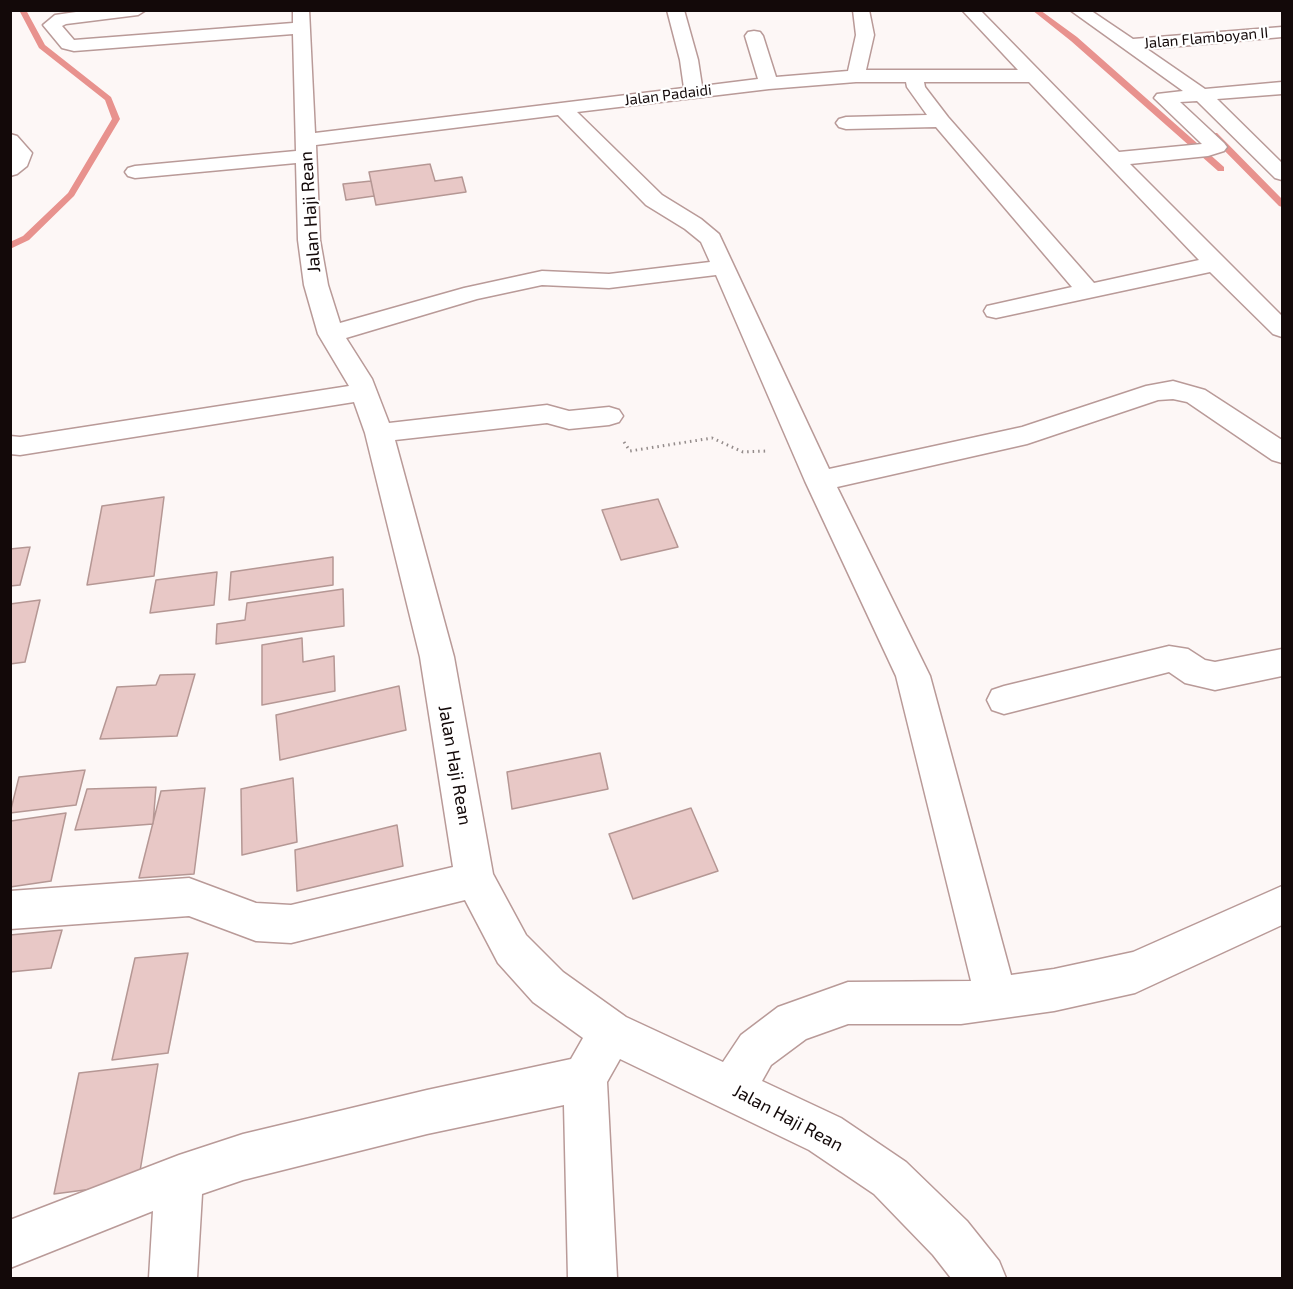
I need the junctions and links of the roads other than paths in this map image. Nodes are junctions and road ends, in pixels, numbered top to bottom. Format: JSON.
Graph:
{"nodes":[{"id":1,"x":138,"y":10,"type":"edge"},
{"id":2,"x":675,"y":10,"type":"edge"},
{"id":3,"x":861,"y":10,"type":"edge"},
{"id":4,"x":970,"y":10,"type":"edge"},
{"id":5,"x":1078,"y":10,"type":"edge"},
{"id":6,"x":304,"y":15,"type":"edge"},
{"id":7,"x":1282,"y":32,"type":"edge"},
{"id":8,"x":754,"y":36,"type":"dead end"},
{"id":9,"x":1130,"y":45,"type":"junction"},
{"id":10,"x":856,"y":76,"type":"junction"},
{"id":11,"x":1033,"y":76,"type":"junction"},
{"id":12,"x":914,"y":77,"type":"junction"},
{"id":13,"x":769,"y":83,"type":"junction"},
{"id":14,"x":1282,"y":88,"type":"edge"},
{"id":15,"x":694,"y":93,"type":"junction"},
{"id":16,"x":1202,"y":95,"type":"junction"},
{"id":17,"x":562,"y":108,"type":"junction"},
{"id":18,"x":941,"y":121,"type":"junction"},
{"id":19,"x":846,"y":123,"type":"dead end"},
{"id":20,"x":10,"y":140,"type":"edge"},
{"id":21,"x":306,"y":148,"type":"junction"},
{"id":22,"x":1113,"y":159,"type":"junction"},
{"id":23,"x":1279,"y":166,"type":"edge"},
{"id":24,"x":10,"y":170,"type":"edge"},
{"id":25,"x":135,"y":172,"type":"dead end"},
{"id":26,"x":1215,"y":264,"type":"junction"},
{"id":27,"x":723,"y":267,"type":"junction"},
{"id":28,"x":1087,"y":290,"type":"junction"},
{"id":29,"x":996,"y":311,"type":"dead end"},
{"id":30,"x":1282,"y":329,"type":"edge"},
{"id":31,"x":331,"y":334,"type":"junction"},
{"id":32,"x":364,"y":392,"type":"junction"},
{"id":33,"x":609,"y":416,"type":"dead end"},
{"id":34,"x":379,"y":433,"type":"junction"},
{"id":35,"x":10,"y":445,"type":"edge"},
{"id":36,"x":1282,"y":453,"type":"edge"},
{"id":37,"x":819,"y":481,"type":"junction"},
{"id":38,"x":1282,"y":663,"type":"edge"},
{"id":39,"x":1004,"y":700,"type":"dead end"},
{"id":40,"x":474,"y":878,"type":"junction"},
{"id":41,"x":1282,"y":905,"type":"edge"},
{"id":42,"x":10,"y":910,"type":"edge"},
{"id":43,"x":996,"y":998,"type":"junction"},
{"id":44,"x":611,"y":1032,"type":"junction"},
{"id":45,"x":585,"y":1078,"type":"junction"},
{"id":46,"x":732,"y":1088,"type":"junction"},
{"id":47,"x":179,"y":1178,"type":"junction"},
{"id":48,"x":10,"y":1244,"type":"edge"},
{"id":49,"x":173,"y":1278,"type":"edge"},
{"id":50,"x":593,"y":1278,"type":"edge"},
{"id":51,"x":982,"y":1278,"type":"edge"}],
"edges":[{"from":1,"to":6,"type":"street"},
{"from":2,"to":15,"type":"street"},
{"from":3,"to":10,"type":"street"},
{"from":4,"to":11,"type":"street"},
{"from":5,"to":9,"type":"street"},
{"from":6,"to":21,"type":"street","name":"Jalan Haji Rean"},
{"from":7,"to":9,"type":"street","name":"Jalan Flamboyan II"},
{"from":8,"to":13,"type":"street"},
{"from":9,"to":16,"type":"street"},
{"from":10,"to":12,"type":"street","name":"Jalan Padaidi"},
{"from":10,"to":13,"type":"street","name":"Jalan Padaidi"},
{"from":11,"to":12,"type":"street","name":"Jalan Padaidi"},
{"from":11,"to":22,"type":"street"},
{"from":12,"to":18,"type":"street"},
{"from":13,"to":15,"type":"street","name":"Jalan Padaidi"},
{"from":14,"to":16,"type":"street"},
{"from":15,"to":17,"type":"street","name":"Jalan Padaidi"},
{"from":16,"to":22,"type":"street"},
{"from":16,"to":23,"type":"street"},
{"from":17,"to":21,"type":"street","name":"Jalan Padaidi"},
{"from":17,"to":27,"type":"street"},
{"from":18,"to":19,"type":"street"},
{"from":18,"to":28,"type":"street"},
{"from":20,"to":24,"type":"street"},
{"from":21,"to":25,"type":"street","name":"Jalan Padaidi"},
{"from":21,"to":31,"type":"street","name":"Jalan Haji Rean"},
{"from":22,"to":26,"type":"street"},
{"from":26,"to":28,"type":"street"},
{"from":26,"to":30,"type":"street"},
{"from":27,"to":31,"type":"street"},
{"from":27,"to":37,"type":"street"},
{"from":28,"to":29,"type":"street"},
{"from":31,"to":32,"type":"street","name":"Jalan Haji Rean"},
{"from":32,"to":34,"type":"street","name":"Jalan Haji Rean"},
{"from":32,"to":35,"type":"street"},
{"from":33,"to":34,"type":"street"},
{"from":34,"to":40,"type":"street","name":"Jalan Haji Rean"},
{"from":36,"to":37,"type":"street"},
{"from":37,"to":43,"type":"street"},
{"from":38,"to":39,"type":"street"},
{"from":40,"to":42,"type":"street"},
{"from":40,"to":44,"type":"street","name":"Jalan Haji Rean"},
{"from":41,"to":43,"type":"street"},
{"from":43,"to":46,"type":"street"},
{"from":44,"to":45,"type":"street"},
{"from":44,"to":46,"type":"street","name":"Jalan Haji Rean"},
{"from":45,"to":47,"type":"street"},
{"from":45,"to":50,"type":"street"},
{"from":46,"to":51,"type":"street","name":"Jalan Haji Rean"},
{"from":47,"to":48,"type":"street"},
{"from":47,"to":49,"type":"street"}]}
